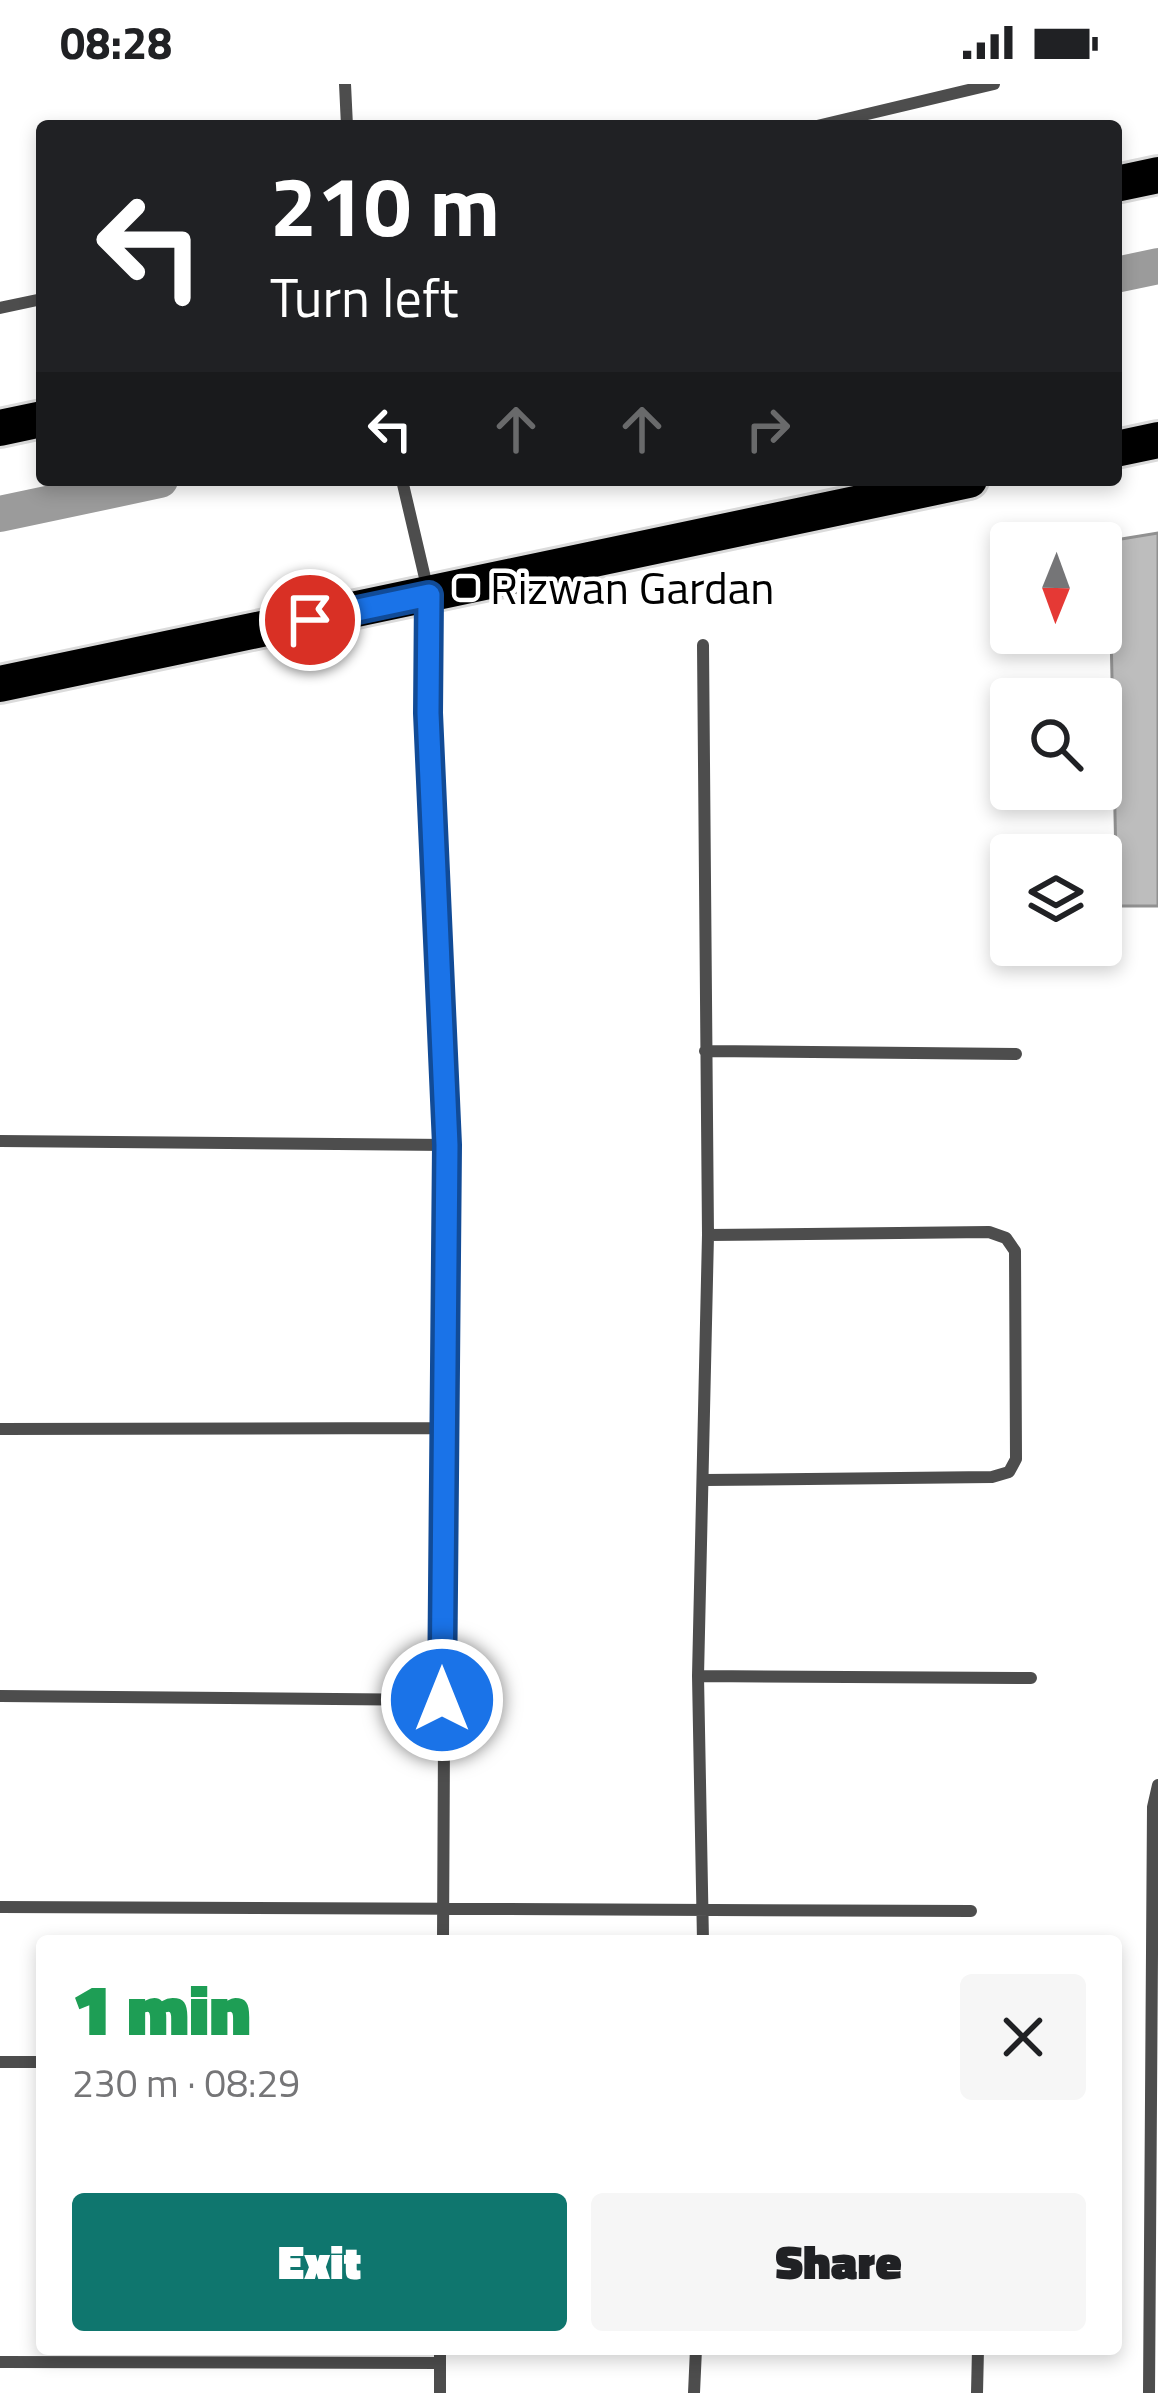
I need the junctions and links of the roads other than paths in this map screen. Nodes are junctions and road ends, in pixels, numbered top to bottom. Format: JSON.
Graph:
{"nodes":[{"id":1,"x":345,"y":84,"type":"edge"},
{"id":2,"x":994,"y":84,"type":"edge"},
{"id":3,"x":347,"y":120,"type":"edge"},
{"id":4,"x":842,"y":120,"type":"edge"},
{"id":5,"x":1158,"y":175,"type":"edge"},
{"id":6,"x":1122,"y":183,"type":"edge"},
{"id":7,"x":36,"y":300,"type":"edge"},
{"id":8,"x":0,"y":308,"type":"edge"},
{"id":9,"x":36,"y":420,"type":"edge"},
{"id":10,"x":0,"y":428,"type":"edge"},
{"id":11,"x":1158,"y":440,"type":"edge"},
{"id":12,"x":1122,"y":448,"type":"edge"},
{"id":13,"x":403,"y":486,"type":"edge"},
{"id":14,"x":942,"y":486,"type":"edge"},
{"id":15,"x":429,"y":595,"type":"junction"},
{"id":16,"x":703,"y":645,"type":"dead end"},
{"id":17,"x":0,"y":684,"type":"edge"},
{"id":18,"x":705,"y":1051,"type":"junction"},
{"id":19,"x":1016,"y":1054,"type":"dead end"},
{"id":20,"x":0,"y":1141,"type":"edge"},
{"id":21,"x":447,"y":1145,"type":"junction"},
{"id":22,"x":707,"y":1235,"type":"junction"},
{"id":23,"x":443,"y":1428,"type":"junction"},
{"id":24,"x":0,"y":1430,"type":"edge"},
{"id":25,"x":705,"y":1480,"type":"junction"},
{"id":26,"x":698,"y":1676,"type":"junction"},
{"id":27,"x":1030,"y":1678,"type":"dead end"},
{"id":28,"x":0,"y":1696,"type":"edge"},
{"id":29,"x":442,"y":1700,"type":"junction"},
{"id":30,"x":1158,"y":1785,"type":"edge"},
{"id":31,"x":0,"y":1907,"type":"edge"},
{"id":32,"x":443,"y":1909,"type":"junction"},
{"id":33,"x":704,"y":1910,"type":"junction"},
{"id":34,"x":971,"y":1911,"type":"dead end"},
{"id":35,"x":443,"y":1935,"type":"edge"},
{"id":36,"x":703,"y":1935,"type":"edge"},
{"id":37,"x":0,"y":2062,"type":"edge"},
{"id":38,"x":36,"y":2062,"type":"edge"},
{"id":39,"x":696,"y":2355,"type":"edge"},
{"id":40,"x":978,"y":2355,"type":"edge"},
{"id":41,"x":440,"y":2356,"type":"edge"},
{"id":42,"x":0,"y":2362,"type":"edge"},
{"id":43,"x":1158,"y":2392,"type":"edge"},
{"id":44,"x":440,"y":2393,"type":"edge"},
{"id":45,"x":694,"y":2393,"type":"edge"},
{"id":46,"x":977,"y":2393,"type":"edge"},
{"id":47,"x":1149,"y":2393,"type":"edge"}],
"edges":[{"from":1,"to":3,"type":"street"},
{"from":2,"to":4,"type":"street"},
{"from":5,"to":6,"type":"highway"},
{"from":7,"to":8,"type":"street"},
{"from":9,"to":10,"type":"highway"},
{"from":11,"to":12,"type":"highway"},
{"from":13,"to":15,"type":"street"},
{"from":14,"to":15,"type":"highway"},
{"from":15,"to":17,"type":"highway"},
{"from":15,"to":21,"type":"street"},
{"from":16,"to":18,"type":"street"},
{"from":18,"to":19,"type":"street"},
{"from":18,"to":22,"type":"street"},
{"from":20,"to":21,"type":"street"},
{"from":21,"to":23,"type":"street"},
{"from":22,"to":25,"type":"street"},
{"from":22,"to":25,"type":"street"},
{"from":23,"to":24,"type":"street"},
{"from":23,"to":29,"type":"street"},
{"from":25,"to":26,"type":"street"},
{"from":26,"to":27,"type":"street"},
{"from":26,"to":33,"type":"street"},
{"from":28,"to":29,"type":"street"},
{"from":29,"to":32,"type":"street"},
{"from":30,"to":47,"type":"street"},
{"from":31,"to":32,"type":"street"},
{"from":32,"to":33,"type":"street"},
{"from":32,"to":35,"type":"street"},
{"from":33,"to":34,"type":"street"},
{"from":33,"to":36,"type":"street"},
{"from":37,"to":38,"type":"street"},
{"from":39,"to":45,"type":"street"},
{"from":40,"to":46,"type":"street"},
{"from":41,"to":42,"type":"street"},
{"from":41,"to":44,"type":"street"},
{"from":43,"to":47,"type":"street"}]}
